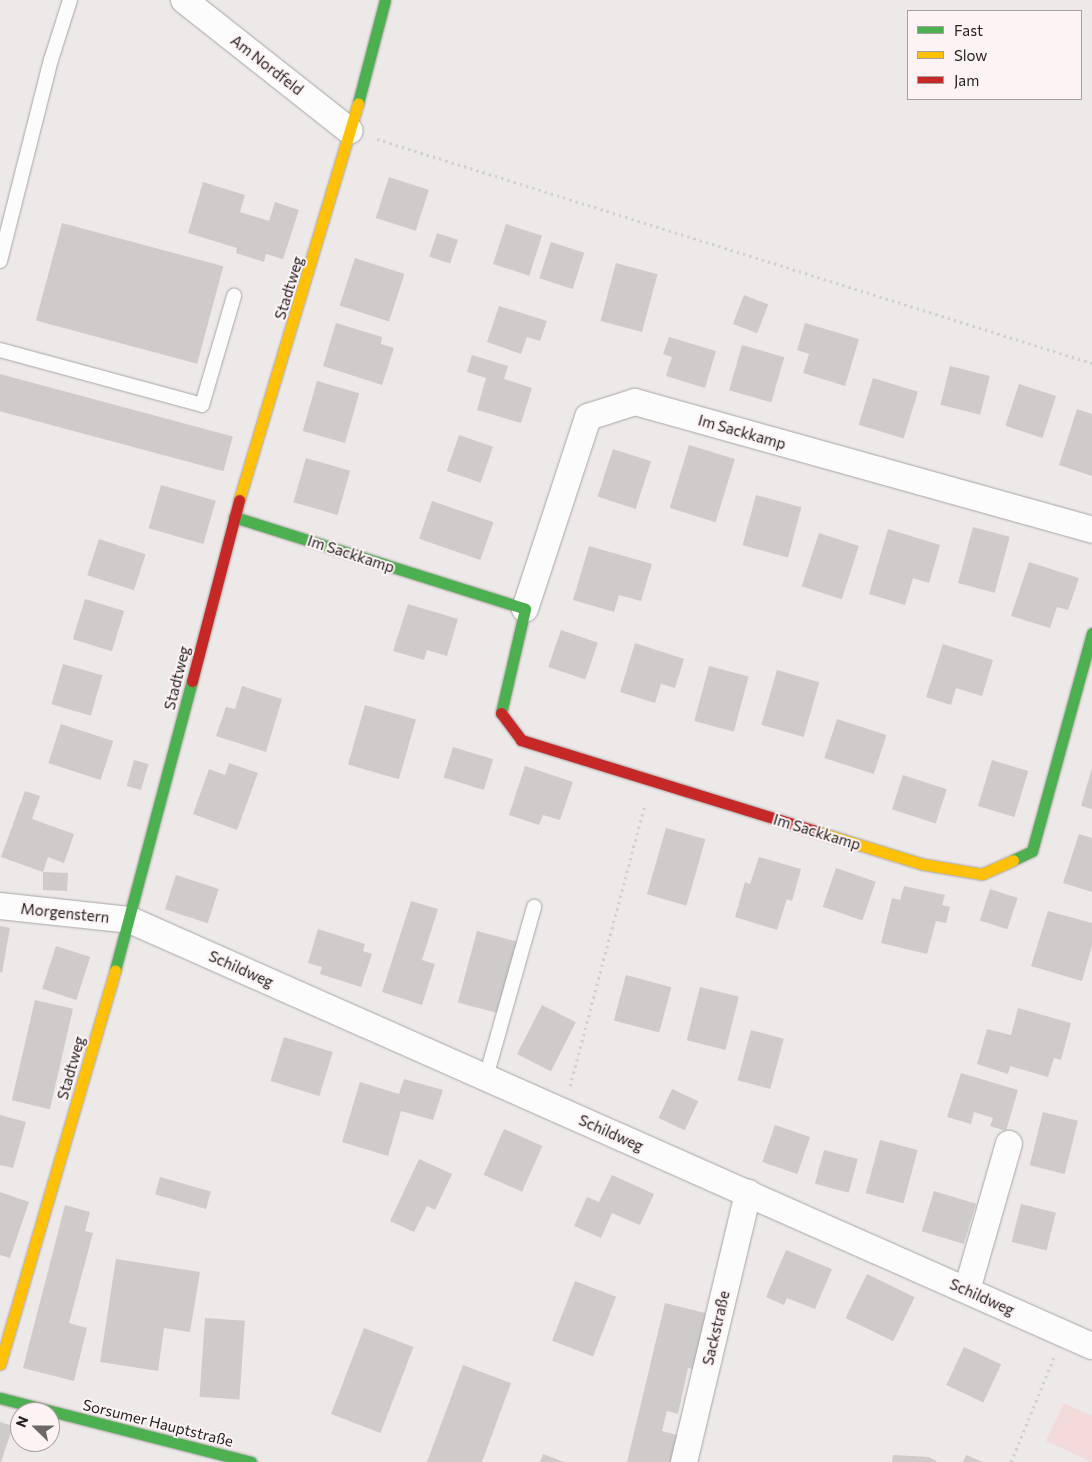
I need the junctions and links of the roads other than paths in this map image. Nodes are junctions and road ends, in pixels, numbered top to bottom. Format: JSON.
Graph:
{"nodes":[{"id":1,"x":70,"y":0,"type":"edge"},
{"id":2,"x":184,"y":0,"type":"edge"},
{"id":3,"x":385,"y":0,"type":"edge"},
{"id":4,"x":350,"y":131,"type":"junction"},
{"id":5,"x":0,"y":262,"type":"edge"},
{"id":6,"x":234,"y":296,"type":"dead end"},
{"id":7,"x":0,"y":350,"type":"edge"},
{"id":8,"x":234,"y":516,"type":"junction"},
{"id":9,"x":1092,"y":530,"type":"edge"},
{"id":10,"x":525,"y":609,"type":"junction"},
{"id":11,"x":1092,"y":633,"type":"edge"},
{"id":12,"x":0,"y":906,"type":"edge"},
{"id":13,"x":534,"y":907,"type":"dead end"},
{"id":14,"x":130,"y":920,"type":"junction"},
{"id":15,"x":486,"y":1077,"type":"junction"},
{"id":16,"x":1009,"y":1144,"type":"dead end"},
{"id":17,"x":748,"y":1193,"type":"junction"},
{"id":18,"x":967,"y":1290,"type":"junction"},
{"id":19,"x":1092,"y":1346,"type":"edge"},
{"id":20,"x":0,"y":1364,"type":"edge"},
{"id":21,"x":0,"y":1398,"type":"edge"},
{"id":22,"x":251,"y":1462,"type":"edge"},
{"id":23,"x":684,"y":1462,"type":"edge"}],
"edges":[{"from":1,"to":5,"type":"lane"},
{"from":2,"to":4,"type":"street","name":"Am Nordfeld"},
{"from":3,"to":4,"type":"street","name":"Stadtweg"},
{"from":4,"to":8,"type":"street","name":"Stadtweg"},
{"from":6,"to":7,"type":"lane"},
{"from":8,"to":10,"type":"street","name":"Im Sackkamp"},
{"from":8,"to":14,"type":"street","name":"Stadtweg"},
{"from":9,"to":10,"type":"street","name":"Im Sackkamp"},
{"from":10,"to":11,"type":"street","name":"Im Sackkamp"},
{"from":12,"to":14,"type":"street","name":"Morgenstern"},
{"from":13,"to":15,"type":"lane"},
{"from":14,"to":15,"type":"street","name":"Schildweg"},
{"from":14,"to":20,"type":"street","name":"Stadtweg"},
{"from":15,"to":17,"type":"street","name":"Schildweg"},
{"from":16,"to":18,"type":"street"},
{"from":17,"to":18,"type":"street","name":"Schildweg"},
{"from":17,"to":23,"type":"street","name":"Sackstraße"},
{"from":18,"to":19,"type":"street","name":"Schildweg"},
{"from":21,"to":22,"type":"street","name":"Sorsumer Hauptstraße"}]}
